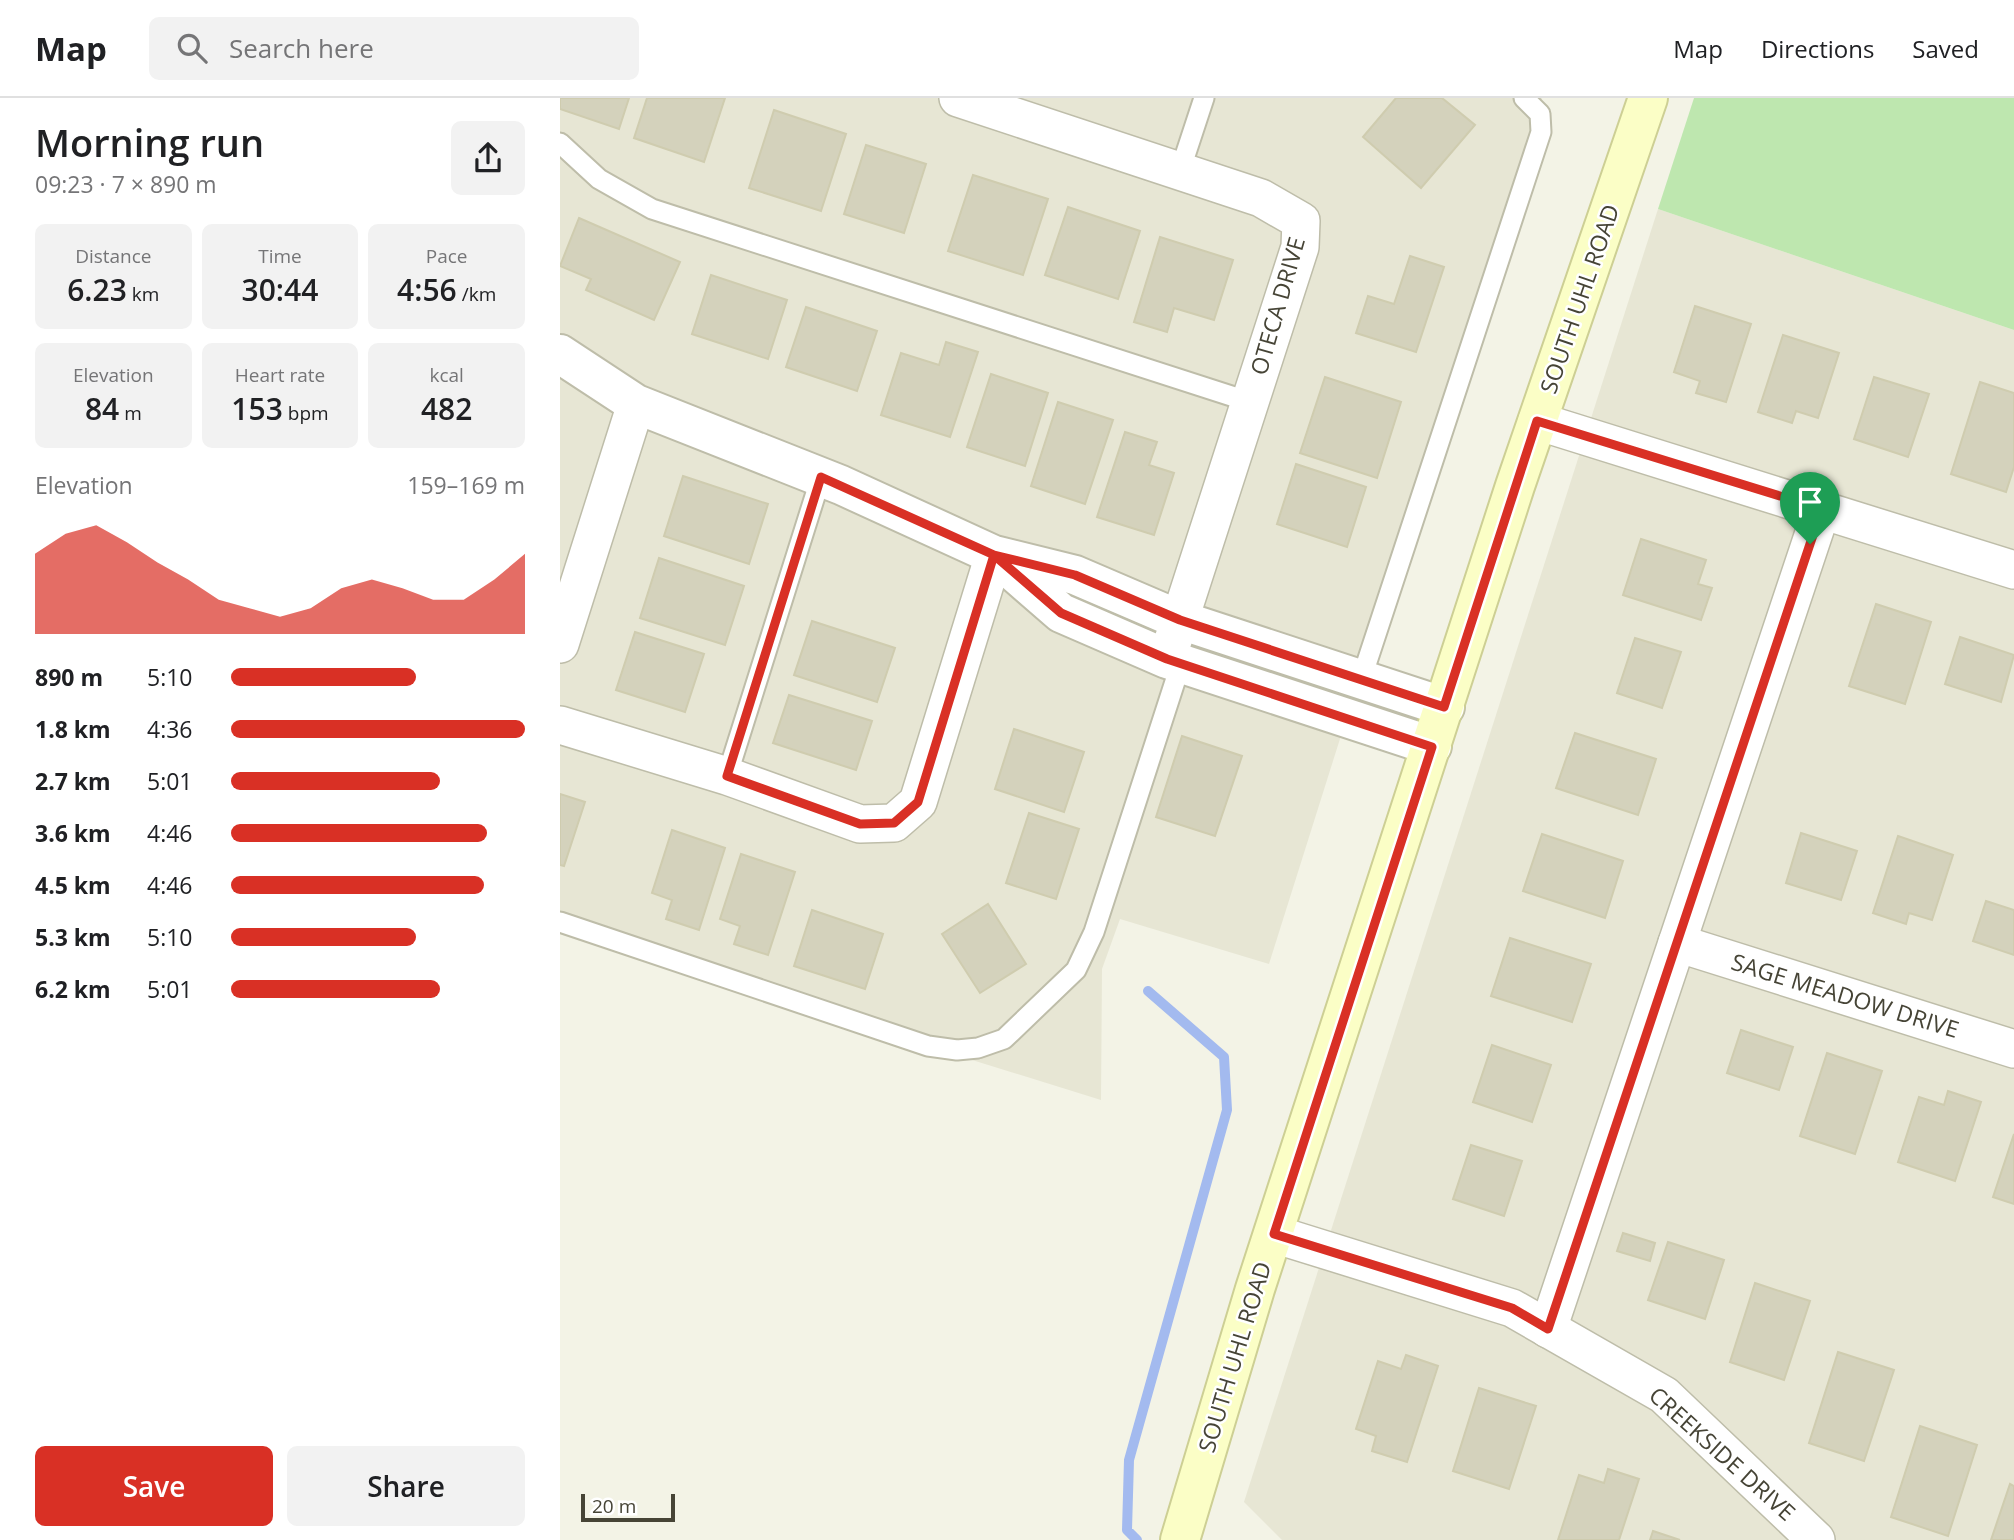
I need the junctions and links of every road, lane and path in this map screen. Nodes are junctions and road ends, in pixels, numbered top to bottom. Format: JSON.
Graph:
{"nodes":[{"id":1,"x":958,"y":98,"type":"edge"},
{"id":2,"x":1204,"y":98,"type":"edge"},
{"id":3,"x":1524,"y":98,"type":"edge"},
{"id":4,"x":1648,"y":98,"type":"edge"},
{"id":5,"x":560,"y":143,"type":"edge"},
{"id":6,"x":1180,"y":171,"type":"junction"},
{"id":7,"x":560,"y":354,"type":"edge"},
{"id":8,"x":1250,"y":402,"type":"junction"},
{"id":9,"x":636,"y":404,"type":"junction"},
{"id":10,"x":1537,"y":421,"type":"junction"},
{"id":11,"x":821,"y":477,"type":"junction"},
{"id":12,"x":1822,"y":509,"type":"junction"},
{"id":13,"x":994,"y":555,"type":"junction"},
{"id":14,"x":2014,"y":570,"type":"edge"},
{"id":15,"x":1180,"y":620,"type":"junction"},
{"id":16,"x":560,"y":644,"type":"edge"},
{"id":17,"x":1174,"y":661,"type":"junction"},
{"id":18,"x":1362,"y":680,"type":"junction"},
{"id":19,"x":1444,"y":707,"type":"junction"},
{"id":20,"x":560,"y":725,"type":"edge"},
{"id":21,"x":1432,"y":747,"type":"junction"},
{"id":22,"x":727,"y":776,"type":"junction"},
{"id":23,"x":560,"y":922,"type":"edge"},
{"id":24,"x":1677,"y":943,"type":"junction"},
{"id":25,"x":2014,"y":1049,"type":"edge"},
{"id":26,"x":1274,"y":1234,"type":"junction"},
{"id":27,"x":1548,"y":1329,"type":"junction"},
{"id":28,"x":1180,"y":1540,"type":"edge"},
{"id":29,"x":1816,"y":1540,"type":"edge"}],
"edges":[{"from":1,"to":6,"type":"street","name":"OTECA DRIVE"},
{"from":2,"to":6,"type":"lane"},
{"from":3,"to":18,"type":"lane"},
{"from":4,"to":10,"type":"main road","name":"SOUTH UHL ROAD"},
{"from":5,"to":8,"type":"lane"},
{"from":6,"to":8,"type":"street","name":"OTECA DRIVE"},
{"from":7,"to":9,"type":"street"},
{"from":8,"to":15,"type":"street","name":"OTECA DRIVE"},
{"from":9,"to":11,"type":"street"},
{"from":9,"to":16,"type":"street"},
{"from":10,"to":12,"type":"street"},
{"from":10,"to":19,"type":"main road","name":"SOUTH UHL ROAD"},
{"from":11,"to":13,"type":"street"},
{"from":11,"to":22,"type":"lane"},
{"from":12,"to":14,"type":"street"},
{"from":12,"to":24,"type":"street"},
{"from":13,"to":15,"type":"street"},
{"from":13,"to":17,"type":"street"},
{"from":13,"to":22,"type":"street"},
{"from":15,"to":17,"type":"street","name":"OTECA DRIVE"},
{"from":15,"to":18,"type":"street"},
{"from":17,"to":21,"type":"street"},
{"from":17,"to":23,"type":"lane"},
{"from":18,"to":19,"type":"street"},
{"from":19,"to":21,"type":"main road","name":"SOUTH UHL ROAD"},
{"from":20,"to":22,"type":"street"},
{"from":21,"to":26,"type":"main road","name":"SOUTH UHL ROAD"},
{"from":24,"to":25,"type":"street","name":"SAGE MEADOW DRIVE"},
{"from":24,"to":27,"type":"street"},
{"from":26,"to":27,"type":"street","name":"CREEKSIDE DRIVE"},
{"from":26,"to":28,"type":"main road","name":"SOUTH UHL ROAD"},
{"from":27,"to":29,"type":"street","name":"CREEKSIDE DRIVE"}]}
